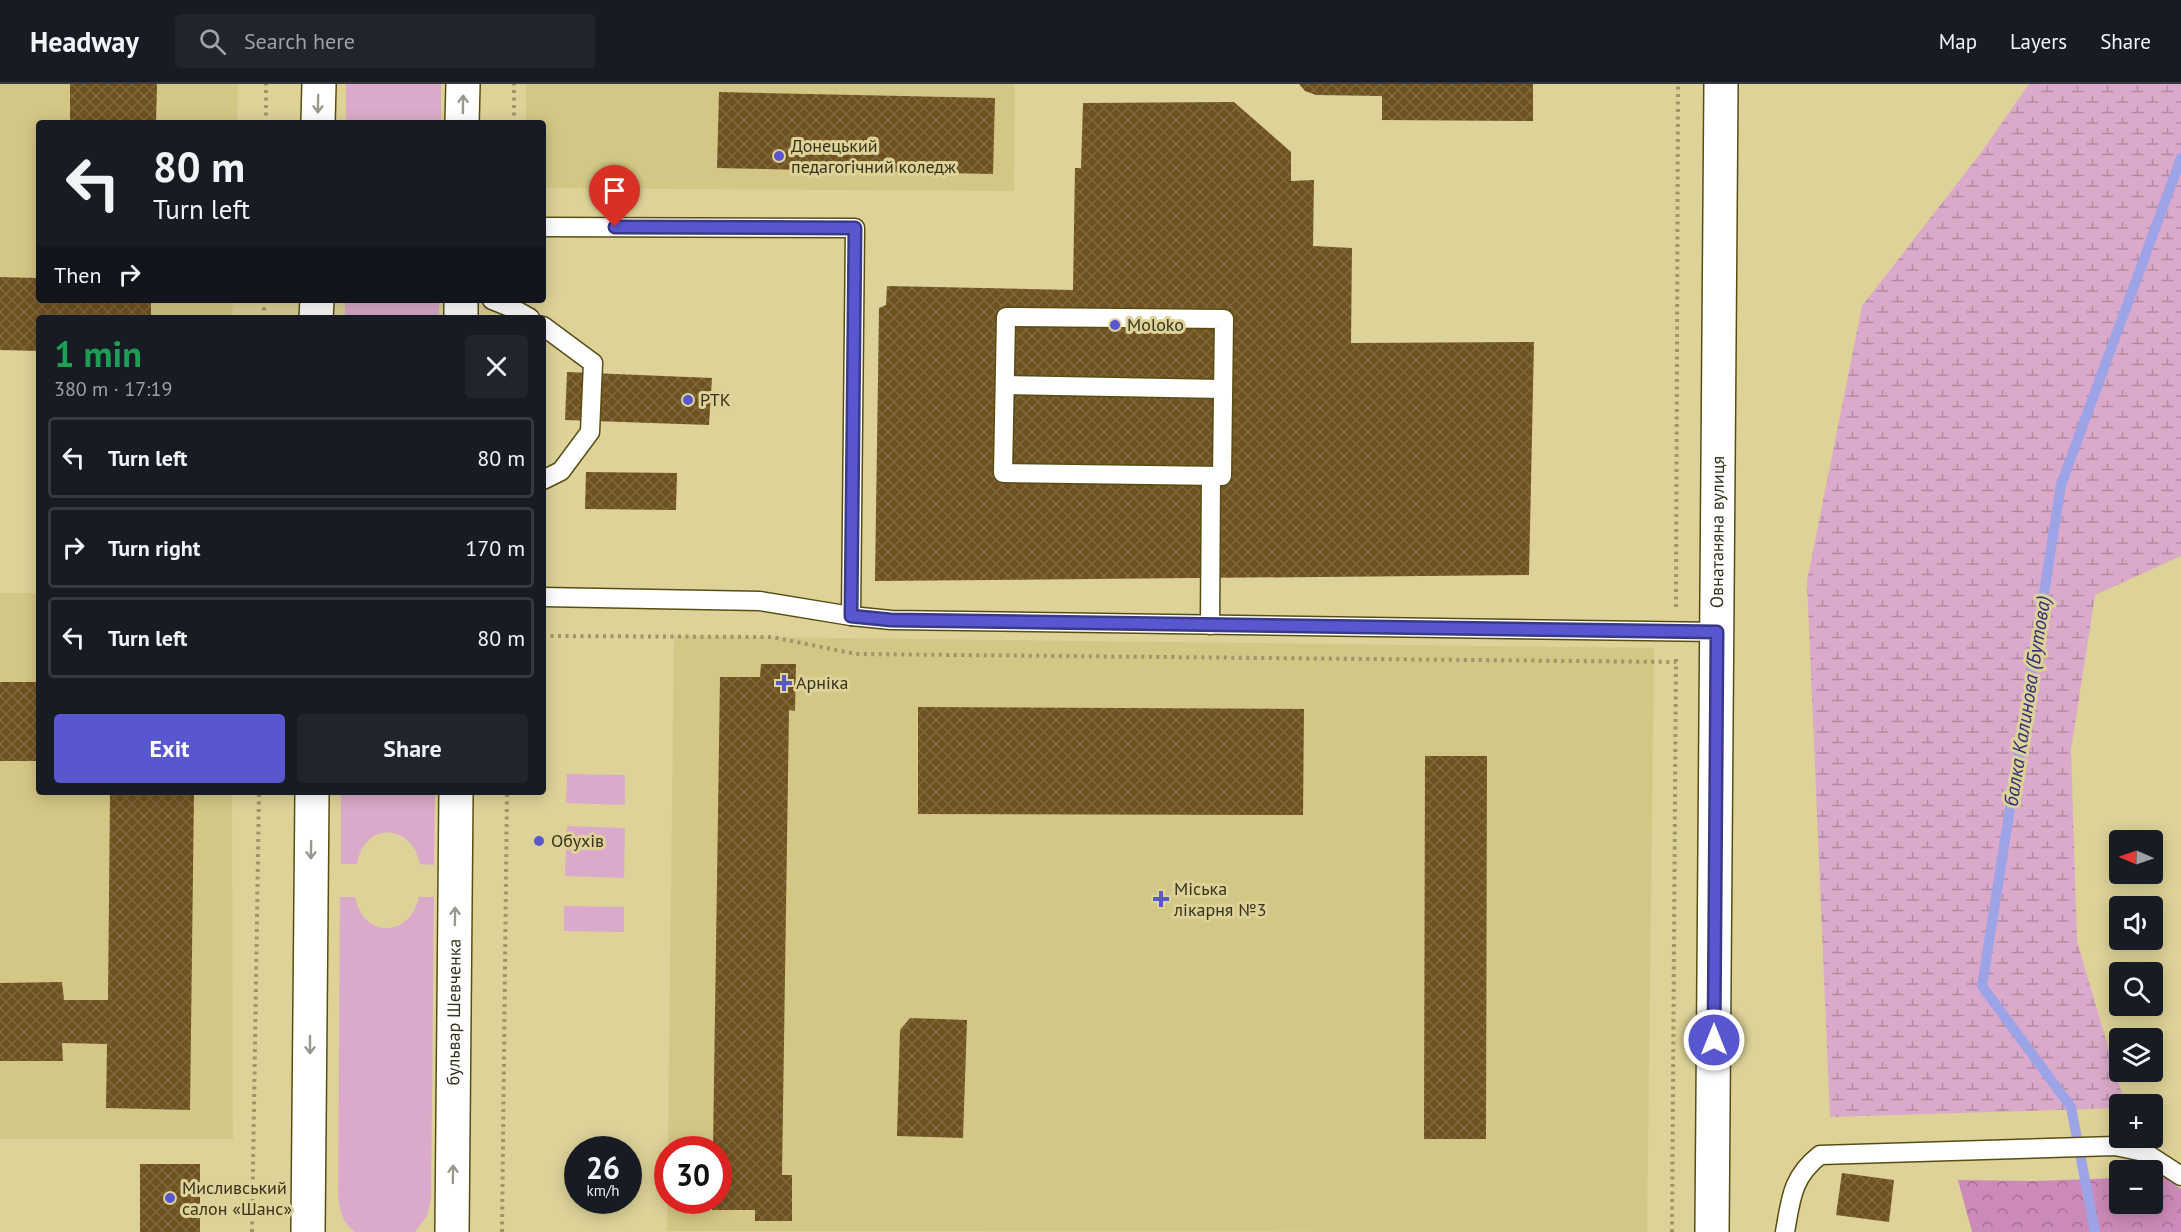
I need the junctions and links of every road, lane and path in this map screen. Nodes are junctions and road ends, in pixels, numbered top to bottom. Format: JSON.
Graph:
{"nodes":[{"id":1,"x":266,"y":84,"type":"edge"},
{"id":2,"x":319,"y":84,"type":"edge"},
{"id":3,"x":463,"y":84,"type":"edge"},
{"id":4,"x":514,"y":84,"type":"edge"},
{"id":5,"x":1721,"y":84,"type":"edge"},
{"id":6,"x":266,"y":120,"type":"edge"},
{"id":7,"x":318,"y":120,"type":"edge"},
{"id":8,"x":462,"y":120,"type":"edge"},
{"id":9,"x":514,"y":120,"type":"edge"},
{"id":10,"x":546,"y":227,"type":"edge"},
{"id":11,"x":500,"y":303,"type":"edge"},
{"id":12,"x":525,"y":315,"type":"edge"},
{"id":13,"x":546,"y":328,"type":"edge"},
{"id":14,"x":1005,"y":385,"type":"junction"},
{"id":15,"x":1223,"y":389,"type":"junction"},
{"id":16,"x":1211,"y":476,"type":"junction"},
{"id":17,"x":546,"y":478,"type":"edge"},
{"id":18,"x":546,"y":597,"type":"edge"},
{"id":19,"x":851,"y":616,"type":"junction"},
{"id":20,"x":1210,"y":625,"type":"junction"},
{"id":21,"x":1717,"y":632,"type":"junction"},
{"id":22,"x":546,"y":636,"type":"edge"},
{"id":23,"x":1676,"y":663,"type":"dead end"},
{"id":24,"x":259,"y":795,"type":"edge"},
{"id":25,"x":312,"y":795,"type":"edge"},
{"id":26,"x":456,"y":795,"type":"edge"},
{"id":27,"x":507,"y":795,"type":"edge"},
{"id":28,"x":2181,"y":1176,"type":"edge"},
{"id":29,"x":252,"y":1232,"type":"edge"},
{"id":30,"x":308,"y":1232,"type":"edge"},
{"id":31,"x":452,"y":1232,"type":"edge"},
{"id":32,"x":502,"y":1232,"type":"edge"},
{"id":33,"x":1712,"y":1232,"type":"edge"},
{"id":34,"x":1785,"y":1232,"type":"edge"}],
"edges":[{"from":1,"to":6,"type":"path"},
{"from":2,"to":7,"type":"street","one_way":true},
{"from":8,"to":3,"type":"street","one_way":true},
{"from":4,"to":9,"type":"path"},
{"from":5,"to":21,"type":"street","name":"Овнатаняна вулиця"},
{"from":10,"to":19,"type":"lane"},
{"from":11,"to":12,"type":"lane"},
{"from":13,"to":17,"type":"lane"},
{"from":14,"to":15,"type":"lane"},
{"from":14,"to":15,"type":"lane"},
{"from":14,"to":16,"type":"lane"},
{"from":15,"to":16,"type":"lane"},
{"from":16,"to":20,"type":"lane"},
{"from":18,"to":19,"type":"lane"},
{"from":19,"to":20,"type":"lane"},
{"from":20,"to":21,"type":"lane"},
{"from":21,"to":33,"type":"street","name":"Овнатаняна вулиця"},
{"from":22,"to":23,"type":"path"},
{"from":24,"to":29,"type":"path"},
{"from":25,"to":30,"type":"street","one_way":true},
{"from":31,"to":26,"type":"street","name":"бульвар Шевченка","one_way":true},
{"from":27,"to":32,"type":"path"},
{"from":28,"to":34,"type":"lane"}]}
